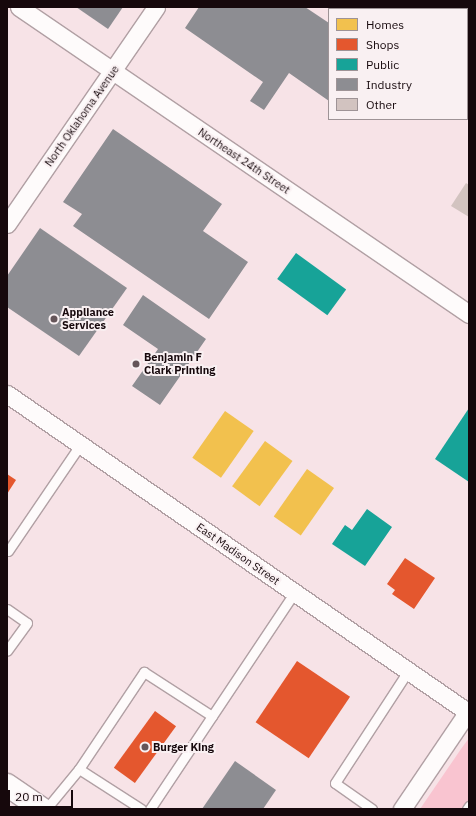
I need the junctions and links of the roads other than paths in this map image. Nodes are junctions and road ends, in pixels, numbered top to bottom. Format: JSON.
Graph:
{"nodes":[{"id":1,"x":19,"y":7,"type":"edge"},
{"id":2,"x":156,"y":7,"type":"edge"},
{"id":3,"x":113,"y":72,"type":"junction"},
{"id":4,"x":7,"y":224,"type":"edge"},
{"id":5,"x":469,"y":314,"type":"edge"},
{"id":6,"x":7,"y":394,"type":"edge"},
{"id":7,"x":80,"y":445,"type":"junction"},
{"id":8,"x":8,"y":551,"type":"edge"},
{"id":9,"x":294,"y":593,"type":"junction"},
{"id":10,"x":7,"y":609,"type":"edge"},
{"id":11,"x":7,"y":651,"type":"edge"},
{"id":12,"x":408,"y":671,"type":"junction"},
{"id":13,"x":469,"y":712,"type":"edge"},
{"id":14,"x":212,"y":716,"type":"junction"},
{"id":15,"x":80,"y":768,"type":"junction"},
{"id":16,"x":7,"y":785,"type":"edge"},
{"id":17,"x":469,"y":806,"type":"edge"},
{"id":18,"x":42,"y":809,"type":"edge"},
{"id":19,"x":46,"y":809,"type":"edge"},
{"id":20,"x":141,"y":809,"type":"edge"},
{"id":21,"x":150,"y":809,"type":"edge"},
{"id":22,"x":372,"y":809,"type":"edge"},
{"id":23,"x":402,"y":809,"type":"edge"},
{"id":24,"x":467,"y":809,"type":"edge"}],
"edges":[{"from":1,"to":3,"type":"street","name":"Northeast 24th Street"},
{"from":2,"to":3,"type":"street","name":"North Oklahoma Avenue"},
{"from":3,"to":4,"type":"street","name":"North Oklahoma Avenue"},
{"from":3,"to":5,"type":"street","name":"Northeast 24th Street"},
{"from":6,"to":7,"type":"street","name":"East Madison Street"},
{"from":7,"to":8,"type":"lane"},
{"from":7,"to":9,"type":"street","name":"East Madison Street"},
{"from":9,"to":12,"type":"street","name":"East Madison Street"},
{"from":9,"to":14,"type":"lane"},
{"from":10,"to":11,"type":"lane"},
{"from":12,"to":13,"type":"street","name":"East Madison Street"},
{"from":12,"to":22,"type":"lane"},
{"from":13,"to":23,"type":"street"},
{"from":14,"to":15,"type":"lane"},
{"from":14,"to":21,"type":"lane"},
{"from":15,"to":19,"type":"lane"},
{"from":15,"to":20,"type":"lane"},
{"from":16,"to":18,"type":"main road"},
{"from":17,"to":24,"type":"lane"}]}
